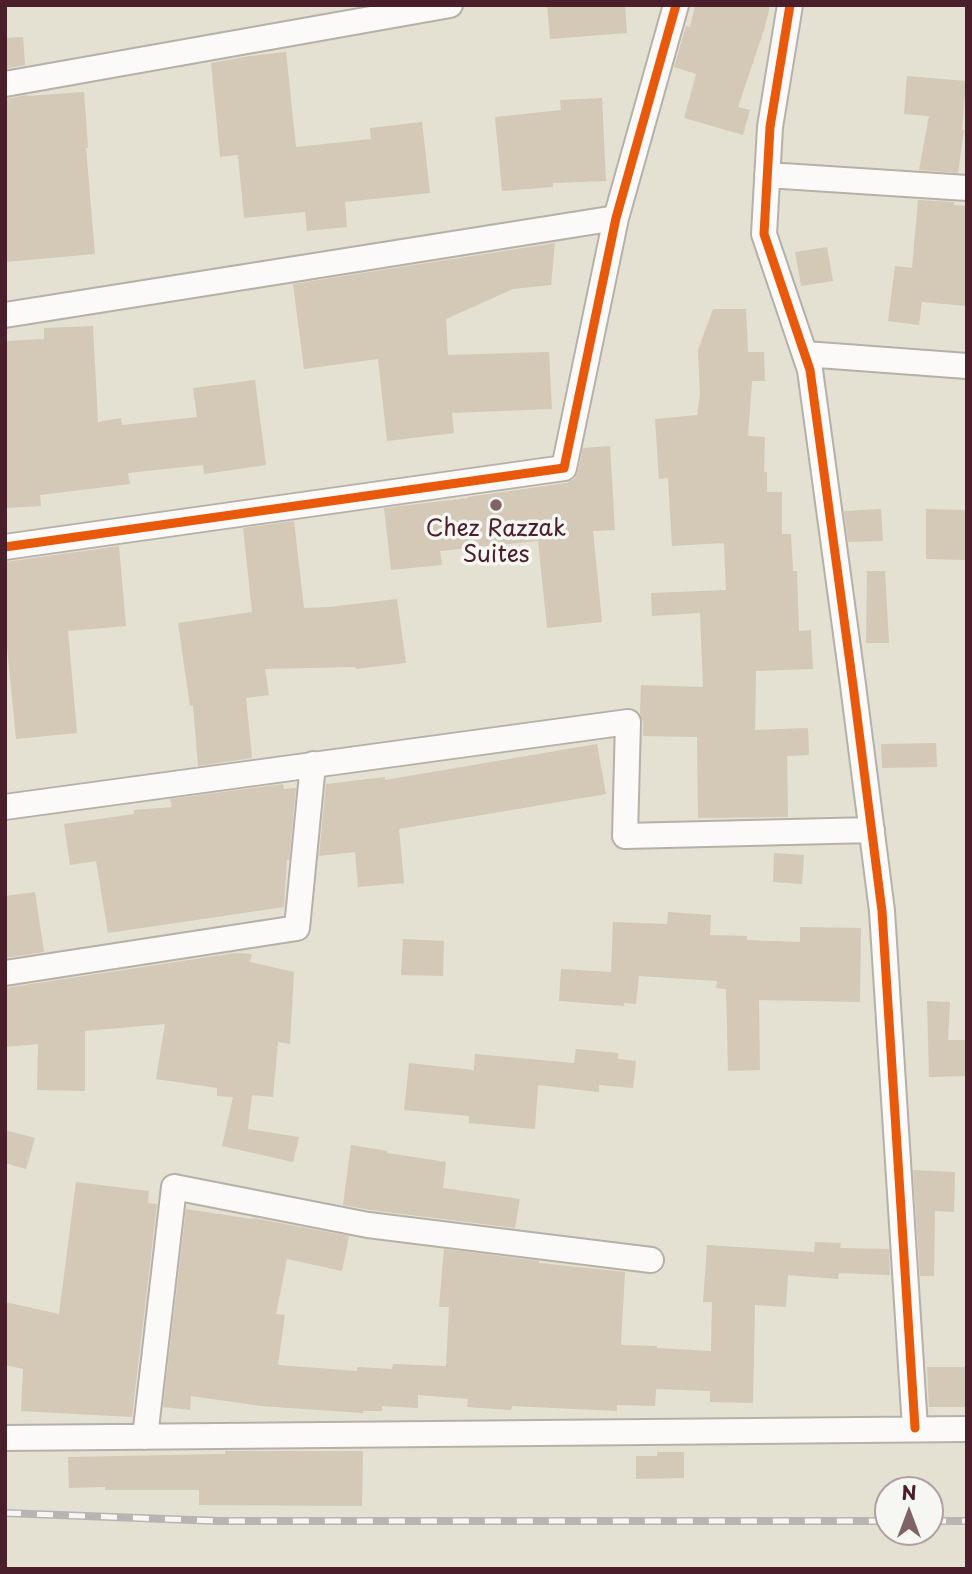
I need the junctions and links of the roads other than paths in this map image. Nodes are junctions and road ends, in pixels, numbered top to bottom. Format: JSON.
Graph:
{"nodes":[{"id":1,"x":450,"y":5,"type":"edge"},
{"id":2,"x":676,"y":5,"type":"edge"},
{"id":3,"x":790,"y":5,"type":"edge"},
{"id":4,"x":5,"y":84,"type":"edge"},
{"id":5,"x":767,"y":175,"type":"junction"},
{"id":6,"x":967,"y":188,"type":"edge"},
{"id":7,"x":616,"y":218,"type":"junction"},
{"id":8,"x":5,"y":315,"type":"edge"},
{"id":9,"x":804,"y":354,"type":"junction"},
{"id":10,"x":967,"y":366,"type":"edge"},
{"id":11,"x":5,"y":547,"type":"edge"},
{"id":12,"x":313,"y":764,"type":"junction"},
{"id":13,"x":5,"y":807,"type":"edge"},
{"id":14,"x":872,"y":830,"type":"junction"},
{"id":15,"x":5,"y":973,"type":"edge"},
{"id":16,"x":651,"y":1260,"type":"dead end"},
{"id":17,"x":915,"y":1428,"type":"junction"},
{"id":18,"x":967,"y":1429,"type":"edge"},
{"id":19,"x":145,"y":1437,"type":"junction"},
{"id":20,"x":5,"y":1438,"type":"edge"}],
"edges":[{"from":1,"to":4,"type":"street"},
{"from":2,"to":7,"type":"street"},
{"from":3,"to":5,"type":"street"},
{"from":5,"to":6,"type":"street"},
{"from":5,"to":9,"type":"street"},
{"from":7,"to":8,"type":"street"},
{"from":7,"to":11,"type":"street"},
{"from":9,"to":10,"type":"street"},
{"from":9,"to":14,"type":"street"},
{"from":12,"to":13,"type":"street"},
{"from":12,"to":14,"type":"street"},
{"from":12,"to":15,"type":"street"},
{"from":14,"to":17,"type":"street"},
{"from":16,"to":19,"type":"street"},
{"from":17,"to":18,"type":"street"},
{"from":17,"to":19,"type":"street"},
{"from":19,"to":20,"type":"street"}]}
